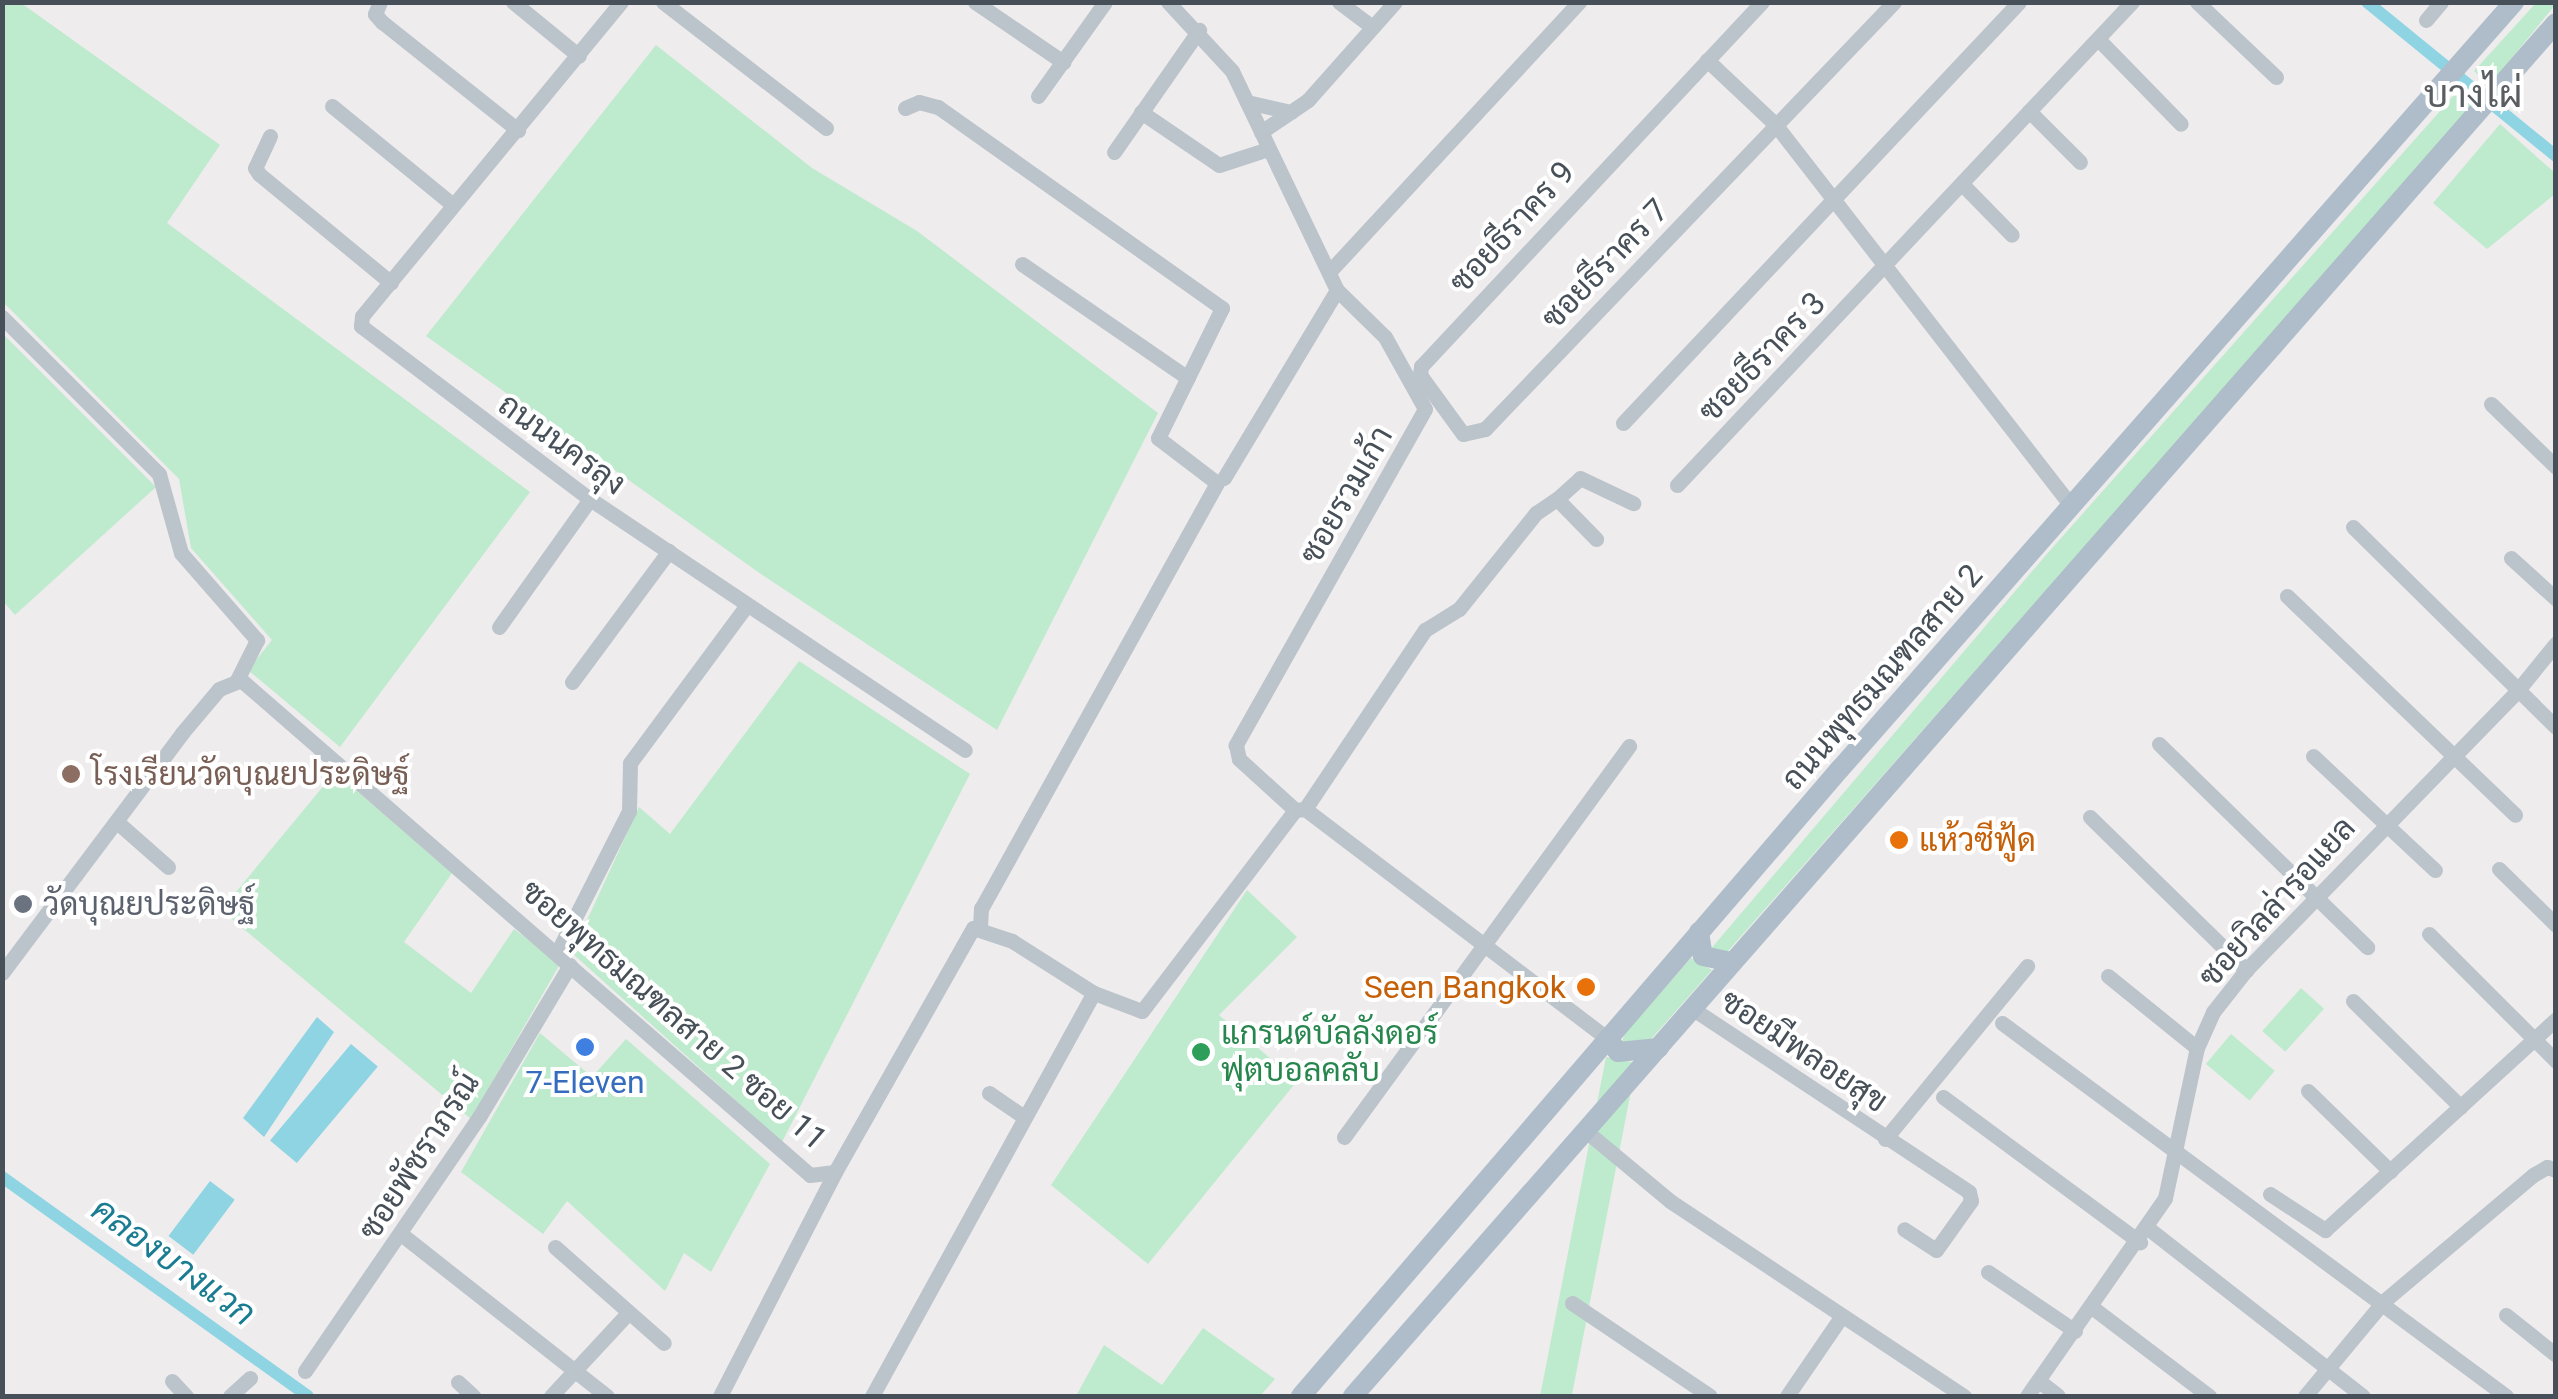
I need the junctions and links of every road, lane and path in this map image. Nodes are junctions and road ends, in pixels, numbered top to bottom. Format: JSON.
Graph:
{"nodes":[{"id":1,"x":380,"y":2,"type":"edge"},
{"id":2,"x":513,"y":2,"type":"edge"},
{"id":3,"x":621,"y":2,"type":"edge"},
{"id":4,"x":663,"y":2,"type":"edge"},
{"id":5,"x":975,"y":2,"type":"edge"},
{"id":6,"x":1105,"y":2,"type":"edge"},
{"id":7,"x":1168,"y":2,"type":"edge"},
{"id":8,"x":1339,"y":2,"type":"edge"},
{"id":9,"x":1395,"y":2,"type":"edge"},
{"id":10,"x":1579,"y":2,"type":"edge"},
{"id":11,"x":1762,"y":2,"type":"edge"},
{"id":12,"x":1894,"y":2,"type":"edge"},
{"id":13,"x":2019,"y":2,"type":"edge"},
{"id":14,"x":2132,"y":2,"type":"edge"},
{"id":15,"x":2196,"y":2,"type":"edge"},
{"id":16,"x":2441,"y":2,"type":"edge"},
{"id":17,"x":2514,"y":2,"type":"edge"},
{"id":18,"x":2426,"y":20,"type":"dead end"},
{"id":19,"x":2556,"y":23,"type":"edge"},
{"id":20,"x":1372,"y":26,"type":"junction"},
{"id":21,"x":1199,"y":30,"type":"junction"},
{"id":22,"x":2099,"y":40,"type":"junction"},
{"id":23,"x":579,"y":56,"type":"junction"},
{"id":24,"x":1707,"y":60,"type":"junction"},
{"id":25,"x":1063,"y":62,"type":"junction"},
{"id":26,"x":2276,"y":77,"type":"dead end"},
{"id":27,"x":1038,"y":96,"type":"dead end"},
{"id":28,"x":1247,"y":102,"type":"junction"},
{"id":29,"x":332,"y":106,"type":"dead end"},
{"id":30,"x":905,"y":108,"type":"dead end"},
{"id":31,"x":2029,"y":111,"type":"junction"},
{"id":32,"x":1141,"y":112,"type":"junction"},
{"id":33,"x":1291,"y":112,"type":"junction"},
{"id":34,"x":1776,"y":124,"type":"junction"},
{"id":35,"x":2181,"y":124,"type":"dead end"},
{"id":36,"x":826,"y":128,"type":"dead end"},
{"id":37,"x":518,"y":130,"type":"junction"},
{"id":38,"x":1262,"y":132,"type":"junction"},
{"id":39,"x":270,"y":136,"type":"dead end"},
{"id":40,"x":1268,"y":149,"type":"junction"},
{"id":41,"x":1114,"y":152,"type":"dead end"},
{"id":42,"x":2080,"y":162,"type":"dead end"},
{"id":43,"x":1962,"y":184,"type":"junction"},
{"id":44,"x":1833,"y":200,"type":"junction"},
{"id":45,"x":453,"y":205,"type":"junction"},
{"id":46,"x":2012,"y":235,"type":"dead end"},
{"id":47,"x":1022,"y":264,"type":"dead end"},
{"id":48,"x":1886,"y":268,"type":"junction"},
{"id":49,"x":1330,"y":271,"type":"junction"},
{"id":50,"x":391,"y":283,"type":"junction"},
{"id":51,"x":1337,"y":290,"type":"junction"},
{"id":52,"x":2,"y":316,"type":"edge"},
{"id":53,"x":1188,"y":378,"type":"junction"},
{"id":54,"x":2491,"y":404,"type":"dead end"},
{"id":55,"x":1623,"y":423,"type":"dead end"},
{"id":56,"x":1471,"y":437,"type":"joint"},
{"id":57,"x":2556,"y":467,"type":"edge"},
{"id":58,"x":1224,"y":478,"type":"dead end"},
{"id":59,"x":1677,"y":485,"type":"dead end"},
{"id":60,"x":590,"y":499,"type":"junction"},
{"id":61,"x":1558,"y":499,"type":"junction"},
{"id":62,"x":1632,"y":503,"type":"dead end"},
{"id":63,"x":2071,"y":504,"type":"junction"},
{"id":64,"x":2353,"y":527,"type":"dead end"},
{"id":65,"x":1596,"y":539,"type":"dead end"},
{"id":66,"x":669,"y":551,"type":"junction"},
{"id":67,"x":2511,"y":558,"type":"dead end"},
{"id":68,"x":2287,"y":596,"type":"dead end"},
{"id":69,"x":2556,"y":599,"type":"edge"},
{"id":70,"x":747,"y":605,"type":"junction"},
{"id":71,"x":499,"y":627,"type":"dead end"},
{"id":72,"x":2556,"y":643,"type":"edge"},
{"id":73,"x":236,"y":680,"type":"junction"},
{"id":74,"x":572,"y":682,"type":"dead end"},
{"id":75,"x":2518,"y":690,"type":"junction"},
{"id":76,"x":2556,"y":727,"type":"edge"},
{"id":77,"x":2159,"y":744,"type":"dead end"},
{"id":78,"x":1629,"y":746,"type":"dead end"},
{"id":79,"x":965,"y":750,"type":"dead end"},
{"id":80,"x":2314,"y":756,"type":"dead end"},
{"id":81,"x":2452,"y":756,"type":"junction"},
{"id":82,"x":1300,"y":809,"type":"junction"},
{"id":83,"x":2515,"y":814,"type":"dead end"},
{"id":84,"x":2090,"y":817,"type":"dead end"},
{"id":85,"x":117,"y":822,"type":"junction"},
{"id":86,"x":2386,"y":823,"type":"junction"},
{"id":87,"x":168,"y":867,"type":"dead end"},
{"id":88,"x":2435,"y":870,"type":"dead end"},
{"id":89,"x":2499,"y":870,"type":"dead end"},
{"id":90,"x":2315,"y":896,"type":"junction"},
{"id":91,"x":2556,"y":926,"type":"edge"},
{"id":92,"x":980,"y":928,"type":"junction"},
{"id":93,"x":1699,"y":932,"type":"junction"},
{"id":94,"x":2429,"y":934,"type":"dead end"},
{"id":95,"x":1488,"y":946,"type":"junction"},
{"id":96,"x":2367,"y":947,"type":"dead end"},
{"id":97,"x":557,"y":953,"type":"junction"},
{"id":98,"x":1732,"y":962,"type":"junction"},
{"id":99,"x":570,"y":965,"type":"junction"},
{"id":100,"x":2028,"y":966,"type":"dead end"},
{"id":101,"x":2246,"y":970,"type":"junction"},
{"id":102,"x":2,"y":973,"type":"edge"},
{"id":103,"x":2108,"y":976,"type":"dead end"},
{"id":104,"x":1094,"y":992,"type":"junction"},
{"id":105,"x":2353,"y":1001,"type":"dead end"},
{"id":106,"x":1693,"y":1009,"type":"junction"},
{"id":107,"x":2556,"y":1020,"type":"edge"},
{"id":108,"x":2002,"y":1023,"type":"dead end"},
{"id":109,"x":1608,"y":1039,"type":"junction"},
{"id":110,"x":2534,"y":1040,"type":"junction"},
{"id":111,"x":1659,"y":1048,"type":"junction"},
{"id":112,"x":2197,"y":1048,"type":"junction"},
{"id":113,"x":2556,"y":1062,"type":"edge"},
{"id":114,"x":2308,"y":1091,"type":"dead end"},
{"id":115,"x":989,"y":1093,"type":"dead end"},
{"id":116,"x":1943,"y":1097,"type":"dead end"},
{"id":117,"x":2461,"y":1106,"type":"junction"},
{"id":118,"x":1024,"y":1117,"type":"junction"},
{"id":119,"x":1586,"y":1132,"type":"junction"},
{"id":120,"x":1344,"y":1137,"type":"dead end"},
{"id":121,"x":1885,"y":1139,"type":"junction"},
{"id":122,"x":2177,"y":1151,"type":"junction"},
{"id":123,"x":2556,"y":1170,"type":"edge"},
{"id":124,"x":2390,"y":1171,"type":"junction"},
{"id":125,"x":835,"y":1172,"type":"junction"},
{"id":126,"x":2270,"y":1194,"type":"dead end"},
{"id":127,"x":1904,"y":1230,"type":"dead end"},
{"id":128,"x":401,"y":1234,"type":"junction"},
{"id":129,"x":2144,"y":1235,"type":"junction"},
{"id":130,"x":555,"y":1247,"type":"dead end"},
{"id":131,"x":1988,"y":1272,"type":"dead end"},
{"id":132,"x":2384,"y":1301,"type":"junction"},
{"id":133,"x":1572,"y":1303,"type":"dead end"},
{"id":134,"x":2093,"y":1308,"type":"junction"},
{"id":135,"x":628,"y":1313,"type":"junction"},
{"id":136,"x":2506,"y":1315,"type":"dead end"},
{"id":137,"x":1841,"y":1316,"type":"junction"},
{"id":138,"x":2075,"y":1331,"type":"junction"},
{"id":139,"x":664,"y":1343,"type":"dead end"},
{"id":140,"x":2556,"y":1356,"type":"edge"},
{"id":141,"x":2328,"y":1368,"type":"junction"},
{"id":142,"x":574,"y":1370,"type":"junction"},
{"id":143,"x":306,"y":1372,"type":"dead end"},
{"id":144,"x":250,"y":1378,"type":"dead end"},
{"id":145,"x":172,"y":1381,"type":"dead end"},
{"id":146,"x":2038,"y":1381,"type":"junction"},
{"id":147,"x":458,"y":1382,"type":"dead end"},
{"id":148,"x":186,"y":1396,"type":"edge"},
{"id":149,"x":230,"y":1396,"type":"edge"},
{"id":150,"x":473,"y":1396,"type":"edge"},
{"id":151,"x":551,"y":1396,"type":"edge"},
{"id":152,"x":607,"y":1396,"type":"edge"},
{"id":153,"x":720,"y":1396,"type":"edge"},
{"id":154,"x":872,"y":1396,"type":"edge"},
{"id":155,"x":1301,"y":1396,"type":"edge"},
{"id":156,"x":1354,"y":1396,"type":"edge"},
{"id":157,"x":1710,"y":1396,"type":"edge"},
{"id":158,"x":1787,"y":1396,"type":"edge"},
{"id":159,"x":1964,"y":1396,"type":"edge"},
{"id":160,"x":2027,"y":1396,"type":"edge"},
{"id":161,"x":2058,"y":1396,"type":"edge"},
{"id":162,"x":2209,"y":1396,"type":"edge"},
{"id":163,"x":2305,"y":1396,"type":"edge"},
{"id":164,"x":2363,"y":1396,"type":"edge"},
{"id":165,"x":2506,"y":1396,"type":"edge"}],
"edges":[{"from":1,"to":37,"type":"street"},
{"from":2,"to":23,"type":"street"},
{"from":3,"to":23,"type":"street","name":"ถนนนครลุง"},
{"from":4,"to":36,"type":"street"},
{"from":5,"to":25,"type":"street"},
{"from":6,"to":25,"type":"street"},
{"from":7,"to":21,"type":"street","name":"ซอยรวมเก้า"},
{"from":8,"to":20,"type":"street"},
{"from":9,"to":20,"type":"street"},
{"from":10,"to":49,"type":"street"},
{"from":11,"to":24,"type":"street"},
{"from":12,"to":34,"type":"street","name":"ซอยธีราคร 7"},
{"from":13,"to":44,"type":"street"},
{"from":14,"to":22,"type":"street","name":"ซอยธีราคร 3"},
{"from":15,"to":26,"type":"street"},
{"from":16,"to":18,"type":"street"},
{"from":17,"to":63,"type":"main road","name":"ถนนพุทธมณฑลสาย 2"},
{"from":19,"to":98,"type":"main road"},
{"from":20,"to":33,"type":"street"},
{"from":21,"to":28,"type":"street","name":"ซอยรวมเก้า"},
{"from":21,"to":32,"type":"street"},
{"from":22,"to":31,"type":"street","name":"ซอยธีราคร 3"},
{"from":22,"to":35,"type":"street"},
{"from":23,"to":37,"type":"street","name":"ถนนนครลุง"},
{"from":24,"to":34,"type":"street"},
{"from":24,"to":56,"type":"street","name":"ซอยธีราคร 9"},
{"from":25,"to":27,"type":"street"},
{"from":28,"to":33,"type":"street"},
{"from":28,"to":38,"type":"street","name":"ซอยรวมเก้า"},
{"from":29,"to":45,"type":"street"},
{"from":30,"to":53,"type":"street"},
{"from":31,"to":42,"type":"street"},
{"from":31,"to":43,"type":"street","name":"ซอยธีราคร 3"},
{"from":32,"to":40,"type":"street"},
{"from":32,"to":41,"type":"street"},
{"from":33,"to":38,"type":"street"},
{"from":34,"to":44,"type":"street"},
{"from":34,"to":56,"type":"street","name":"ซอยธีราคร 7"},
{"from":37,"to":45,"type":"street","name":"ถนนนครลุง"},
{"from":38,"to":40,"type":"street","name":"ซอยรวมเก้า"},
{"from":39,"to":50,"type":"street"},
{"from":40,"to":49,"type":"street","name":"ซอยรวมเก้า"},
{"from":43,"to":46,"type":"street"},
{"from":43,"to":48,"type":"street","name":"ซอยธีราคร 3"},
{"from":44,"to":48,"type":"street"},
{"from":44,"to":55,"type":"street"},
{"from":45,"to":50,"type":"street","name":"ถนนนครลุง"},
{"from":47,"to":53,"type":"street"},
{"from":48,"to":59,"type":"street","name":"ซอยธีราคร 3"},
{"from":48,"to":63,"type":"street"},
{"from":49,"to":51,"type":"street","name":"ซอยรวมเก้า"},
{"from":50,"to":60,"type":"street","name":"ถนนนครลุง"},
{"from":51,"to":58,"type":"street"},
{"from":51,"to":82,"type":"street","name":"ซอยรวมเก้า"},
{"from":52,"to":73,"type":"street"},
{"from":53,"to":92,"type":"street"},
{"from":54,"to":57,"type":"street"},
{"from":60,"to":66,"type":"street","name":"ถนนนครลุง"},
{"from":60,"to":71,"type":"street"},
{"from":61,"to":62,"type":"street"},
{"from":61,"to":65,"type":"street"},
{"from":61,"to":82,"type":"street"},
{"from":63,"to":93,"type":"main road","name":"ถนนพุทธมณฑลสาย 2"},
{"from":64,"to":75,"type":"street"},
{"from":66,"to":70,"type":"street","name":"ถนนนครลุง"},
{"from":66,"to":74,"type":"street"},
{"from":67,"to":69,"type":"street"},
{"from":68,"to":81,"type":"street"},
{"from":70,"to":79,"type":"street","name":"ถนนนครลุง"},
{"from":70,"to":97,"type":"street"},
{"from":72,"to":75,"type":"street","name":"ซอยวิลล่ารอแยล"},
{"from":73,"to":85,"type":"street"},
{"from":73,"to":97,"type":"street","name":"ซอยพุทธมณฑลสาย 2 ซอย 11"},
{"from":75,"to":76,"type":"street"},
{"from":75,"to":81,"type":"street","name":"ซอยวิลล่ารอแยล"},
{"from":77,"to":90,"type":"street"},
{"from":78,"to":95,"type":"street"},
{"from":80,"to":86,"type":"street"},
{"from":81,"to":83,"type":"street"},
{"from":81,"to":86,"type":"street","name":"ซอยวิลล่ารอแยล"},
{"from":82,"to":95,"type":"street"},
{"from":82,"to":104,"type":"street"},
{"from":84,"to":101,"type":"street"},
{"from":85,"to":87,"type":"street"},
{"from":85,"to":102,"type":"street"},
{"from":86,"to":88,"type":"street"},
{"from":86,"to":90,"type":"street","name":"ซอยวิลล่ารอแยล"},
{"from":89,"to":91,"type":"street"},
{"from":90,"to":96,"type":"street"},
{"from":90,"to":101,"type":"street","name":"ซอยวิลล่ารอแยล"},
{"from":92,"to":104,"type":"street"},
{"from":92,"to":125,"type":"street","name":"ซอยพุทธมณฑลสาย 2 ซอย 11"},
{"from":93,"to":98,"type":"main road"},
{"from":93,"to":109,"type":"main road","name":"ถนนพุทธมณฑลสาย 2"},
{"from":94,"to":110,"type":"street"},
{"from":95,"to":109,"type":"street"},
{"from":95,"to":120,"type":"street"},
{"from":97,"to":99,"type":"street","name":"ซอยพุทธมณฑลสาย 2 ซอย 11"},
{"from":98,"to":106,"type":"main road"},
{"from":99,"to":125,"type":"street","name":"ซอยพุทธมณฑลสาย 2 ซอย 11"},
{"from":99,"to":128,"type":"street","name":"ซอยพัชราภรณ์"},
{"from":100,"to":121,"type":"street","name":"ซอยมีพลอยสุข"},
{"from":101,"to":112,"type":"street","name":"ซอยวิลล่ารอแยล"},
{"from":103,"to":112,"type":"street"},
{"from":104,"to":118,"type":"street"},
{"from":105,"to":117,"type":"street"},
{"from":106,"to":111,"type":"main road"},
{"from":106,"to":121,"type":"street","name":"ซอยมีพลอยสุข"},
{"from":107,"to":110,"type":"street"},
{"from":108,"to":122,"type":"street"},
{"from":109,"to":111,"type":"main road"},
{"from":109,"to":155,"type":"main road","name":"ถนนพุทธมณฑลสาย 2"},
{"from":110,"to":113,"type":"street"},
{"from":110,"to":117,"type":"street"},
{"from":111,"to":119,"type":"main road"},
{"from":112,"to":122,"type":"street","name":"ซอยวิลล่ารอแยล"},
{"from":114,"to":124,"type":"street"},
{"from":115,"to":118,"type":"street"},
{"from":116,"to":129,"type":"street"},
{"from":117,"to":124,"type":"street"},
{"from":118,"to":154,"type":"street"},
{"from":119,"to":137,"type":"street"},
{"from":119,"to":156,"type":"main road"},
{"from":121,"to":127,"type":"street","name":"ซอยมีพลอยสุข"},
{"from":122,"to":129,"type":"street","name":"ซอยวิลล่ารอแยล"},
{"from":122,"to":132,"type":"street"},
{"from":123,"to":132,"type":"street"},
{"from":124,"to":126,"type":"street"},
{"from":125,"to":153,"type":"street"},
{"from":128,"to":142,"type":"street"},
{"from":128,"to":143,"type":"street","name":"ซอยพัชราภรณ์"},
{"from":129,"to":134,"type":"street","name":"ซอยวิลล่ารอแยล"},
{"from":129,"to":141,"type":"street"},
{"from":130,"to":135,"type":"street"},
{"from":131,"to":138,"type":"street"},
{"from":132,"to":141,"type":"street"},
{"from":132,"to":165,"type":"street"},
{"from":133,"to":157,"type":"street"},
{"from":134,"to":138,"type":"street","name":"ซอยวิลล่ารอแยล"},
{"from":134,"to":162,"type":"street"},
{"from":135,"to":139,"type":"street"},
{"from":135,"to":142,"type":"street"},
{"from":136,"to":140,"type":"street"},
{"from":137,"to":158,"type":"street"},
{"from":137,"to":159,"type":"street"},
{"from":138,"to":146,"type":"street","name":"ซอยวิลล่ารอแยล"},
{"from":141,"to":163,"type":"street"},
{"from":141,"to":164,"type":"street"},
{"from":142,"to":151,"type":"street"},
{"from":142,"to":152,"type":"street"},
{"from":144,"to":149,"type":"street"},
{"from":145,"to":148,"type":"street"},
{"from":146,"to":160,"type":"street","name":"ซอยวิลล่ารอแยล"},
{"from":146,"to":161,"type":"street"},
{"from":147,"to":150,"type":"street"}]}
